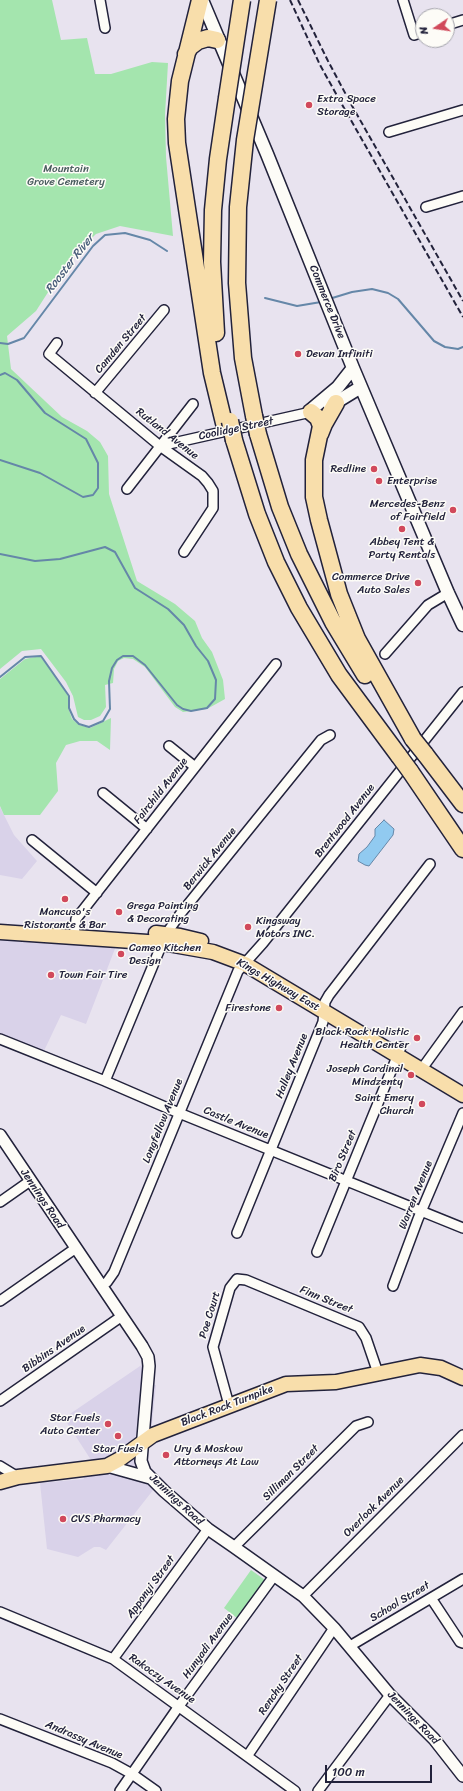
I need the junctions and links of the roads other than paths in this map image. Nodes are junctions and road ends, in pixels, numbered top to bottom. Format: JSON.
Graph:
{"nodes":[{"id":1,"x":100,"y":0,"type":"edge"},
{"id":2,"x":201,"y":0,"type":"edge"},
{"id":3,"x":242,"y":0,"type":"edge"},
{"id":4,"x":268,"y":0,"type":"edge"},
{"id":5,"x":403,"y":0,"type":"edge"},
{"id":6,"x":105,"y":28,"type":"dead end"},
{"id":7,"x":415,"y":35,"type":"edge"},
{"id":8,"x":217,"y":40,"type":"junction"},
{"id":9,"x":184,"y":57,"type":"junction"},
{"id":10,"x":463,"y":110,"type":"edge"},
{"id":11,"x":389,"y":132,"type":"dead end"},
{"id":12,"x":463,"y":196,"type":"edge"},
{"id":13,"x":426,"y":207,"type":"dead end"},
{"id":14,"x":164,"y":310,"type":"dead end"},
{"id":15,"x":57,"y":343,"type":"dead end"},
{"id":16,"x":353,"y":368,"type":"junction"},
{"id":17,"x":361,"y":387,"type":"junction"},
{"id":18,"x":96,"y":393,"type":"junction"},
{"id":19,"x":336,"y":403,"type":"junction"},
{"id":20,"x":193,"y":404,"type":"dead end"},
{"id":21,"x":311,"y":412,"type":"junction"},
{"id":22,"x":227,"y":422,"type":"junction"},
{"id":23,"x":319,"y":438,"type":"junction"},
{"id":24,"x":160,"y":446,"type":"junction"},
{"id":25,"x":127,"y":489,"type":"dead end"},
{"id":26,"x":184,"y":552,"type":"dead end"},
{"id":27,"x":448,"y":593,"type":"junction"},
{"id":28,"x":463,"y":625,"type":"edge"},
{"id":29,"x":385,"y":654,"type":"dead end"},
{"id":30,"x":276,"y":664,"type":"dead end"},
{"id":31,"x":463,"y":692,"type":"edge"},
{"id":32,"x":330,"y":735,"type":"dead end"},
{"id":33,"x":413,"y":739,"type":"junction"},
{"id":34,"x":169,"y":746,"type":"dead end"},
{"id":35,"x":425,"y":754,"type":"junction"},
{"id":36,"x":195,"y":767,"type":"junction"},
{"id":37,"x":410,"y":771,"type":"junction"},
{"id":38,"x":103,"y":793,"type":"dead end"},
{"id":39,"x":463,"y":794,"type":"edge"},
{"id":40,"x":463,"y":804,"type":"edge"},
{"id":41,"x":147,"y":828,"type":"junction"},
{"id":42,"x":463,"y":839,"type":"edge"},
{"id":43,"x":32,"y":840,"type":"dead end"},
{"id":44,"x":463,"y":848,"type":"edge"},
{"id":45,"x":430,"y":864,"type":"dead end"},
{"id":46,"x":97,"y":893,"type":"junction"},
{"id":47,"x":0,"y":923,"type":"edge"},
{"id":48,"x":0,"y":932,"type":"edge"},
{"id":49,"x":74,"y":933,"type":"junction"},
{"id":50,"x":164,"y":939,"type":"junction"},
{"id":51,"x":248,"y":960,"type":"junction"},
{"id":52,"x":325,"y":1007,"type":"junction"},
{"id":53,"x":463,"y":1012,"type":"edge"},
{"id":54,"x":0,"y":1039,"type":"edge"},
{"id":55,"x":399,"y":1051,"type":"junction"},
{"id":56,"x":424,"y":1066,"type":"junction"},
{"id":57,"x":106,"y":1081,"type":"junction"},
{"id":58,"x":463,"y":1084,"type":"edge"},
{"id":59,"x":463,"y":1095,"type":"edge"},
{"id":60,"x":179,"y":1112,"type":"junction"},
{"id":61,"x":463,"y":1113,"type":"edge"},
{"id":62,"x":0,"y":1135,"type":"edge"},
{"id":63,"x":270,"y":1150,"type":"junction"},
{"id":64,"x":346,"y":1180,"type":"junction"},
{"id":65,"x":30,"y":1181,"type":"junction"},
{"id":66,"x":0,"y":1202,"type":"edge"},
{"id":67,"x":422,"y":1211,"type":"junction"},
{"id":68,"x":463,"y":1228,"type":"edge"},
{"id":69,"x":238,"y":1233,"type":"dead end"},
{"id":70,"x":76,"y":1248,"type":"junction"},
{"id":71,"x":317,"y":1252,"type":"dead end"},
{"id":72,"x":237,"y":1279,"type":"joint"},
{"id":73,"x":101,"y":1286,"type":"junction"},
{"id":74,"x":393,"y":1286,"type":"dead end"},
{"id":75,"x":0,"y":1301,"type":"edge"},
{"id":76,"x":122,"y":1316,"type":"junction"},
{"id":77,"x":378,"y":1373,"type":"junction"},
{"id":78,"x":463,"y":1378,"type":"edge"},
{"id":79,"x":0,"y":1401,"type":"edge"},
{"id":80,"x":229,"y":1405,"type":"junction"},
{"id":81,"x":368,"y":1422,"type":"dead end"},
{"id":82,"x":463,"y":1435,"type":"edge"},
{"id":83,"x":142,"y":1442,"type":"junction"},
{"id":84,"x":0,"y":1466,"type":"edge"},
{"id":85,"x":107,"y":1466,"type":"junction"},
{"id":86,"x":18,"y":1477,"type":"junction"},
{"id":87,"x":150,"y":1478,"type":"junction"},
{"id":88,"x":0,"y":1482,"type":"edge"},
{"id":89,"x":208,"y":1530,"type":"junction"},
{"id":90,"x":234,"y":1547,"type":"junction"},
{"id":91,"x":274,"y":1576,"type":"junction"},
{"id":92,"x":463,"y":1579,"type":"edge"},
{"id":93,"x":303,"y":1596,"type":"junction"},
{"id":94,"x":431,"y":1598,"type":"junction"},
{"id":95,"x":0,"y":1612,"type":"edge"},
{"id":96,"x":334,"y":1628,"type":"junction"},
{"id":97,"x":463,"y":1642,"type":"edge"},
{"id":98,"x":350,"y":1646,"type":"junction"},
{"id":99,"x":113,"y":1659,"type":"junction"},
{"id":100,"x":390,"y":1695,"type":"junction"},
{"id":101,"x":179,"y":1706,"type":"junction"},
{"id":102,"x":0,"y":1719,"type":"edge"},
{"id":103,"x":248,"y":1755,"type":"junction"},
{"id":104,"x":132,"y":1774,"type":"junction"},
{"id":105,"x":463,"y":1776,"type":"edge"},
{"id":106,"x":120,"y":1791,"type":"edge"},
{"id":107,"x":156,"y":1791,"type":"edge"},
{"id":108,"x":295,"y":1791,"type":"edge"},
{"id":109,"x":318,"y":1791,"type":"edge"}],
"edges":[{"from":1,"to":6,"type":"street"},
{"from":2,"to":8,"type":"main road","name":"Commerce Drive"},
{"from":2,"to":9,"type":"highway"},
{"from":3,"to":22,"type":"highway","bridge":true},
{"from":4,"to":33,"type":"highway","bridge":true},
{"from":5,"to":7,"type":"street"},
{"from":8,"to":9,"type":"highway"},
{"from":8,"to":16,"type":"main road","name":"Commerce Drive"},
{"from":9,"to":22,"type":"highway"},
{"from":10,"to":11,"type":"street"},
{"from":12,"to":13,"type":"street"},
{"from":14,"to":18,"type":"street","name":"Camden Street"},
{"from":15,"to":18,"type":"street","name":"Rutland Avenue"},
{"from":16,"to":17,"type":"main road","name":"Commerce Drive"},
{"from":16,"to":21,"type":"main road"},
{"from":17,"to":19,"type":"main road","name":"Coolidge Street"},
{"from":17,"to":27,"type":"main road","name":"Commerce Drive"},
{"from":18,"to":24,"type":"street","name":"Rutland Avenue"},
{"from":19,"to":21,"type":"main road","name":"Coolidge Street"},
{"from":19,"to":23,"type":"highway"},
{"from":20,"to":24,"type":"street"},
{"from":21,"to":23,"type":"highway"},
{"from":21,"to":24,"type":"street","name":"Coolidge Street"},
{"from":22,"to":37,"type":"highway","bridge":true},
{"from":23,"to":33,"type":"highway"},
{"from":24,"to":25,"type":"street"},
{"from":24,"to":26,"type":"street","name":"Rutland Avenue"},
{"from":27,"to":28,"type":"main road","name":"Commerce Drive"},
{"from":27,"to":29,"type":"street"},
{"from":30,"to":36,"type":"street","name":"Fairchild Avenue"},
{"from":31,"to":51,"type":"street","name":"Brentwood Avenue"},
{"from":32,"to":50,"type":"street","name":"Berwick Avenue"},
{"from":33,"to":35,"type":"highway","bridge":true},
{"from":34,"to":36,"type":"street"},
{"from":35,"to":39,"type":"highway"},
{"from":35,"to":40,"type":"highway"},
{"from":36,"to":41,"type":"street","name":"Fairchild Avenue"},
{"from":37,"to":42,"type":"highway"},
{"from":37,"to":44,"type":"highway"},
{"from":38,"to":41,"type":"street"},
{"from":41,"to":46,"type":"street","name":"Fairchild Avenue"},
{"from":43,"to":46,"type":"street"},
{"from":45,"to":52,"type":"street","name":"Halley Avenue"},
{"from":46,"to":49,"type":"street","name":"Fairchild Avenue"},
{"from":47,"to":49,"type":"main road","name":"Kings Highway East"},
{"from":48,"to":49,"type":"main road","name":"Kings Highway East"},
{"from":49,"to":50,"type":"main road","name":"Kings Highway East"},
{"from":50,"to":51,"type":"main road","name":"Kings Highway East"},
{"from":50,"to":57,"type":"street","name":"Berwick Avenue"},
{"from":51,"to":52,"type":"main road","name":"Kings Highway East"},
{"from":51,"to":60,"type":"street","name":"Longfellow Avenue"},
{"from":52,"to":55,"type":"main road","name":"Kings Highway East"},
{"from":52,"to":63,"type":"street","name":"Halley Avenue"},
{"from":53,"to":56,"type":"street"},
{"from":54,"to":57,"type":"street","name":"Castle Avenue"},
{"from":55,"to":56,"type":"main road","name":"Kings Highway East"},
{"from":55,"to":64,"type":"street","name":"Biro Street"},
{"from":56,"to":58,"type":"main road","name":"Kings Highway East"},
{"from":56,"to":59,"type":"main road","name":"Kings Highway East"},
{"from":57,"to":60,"type":"street","name":"Castle Avenue"},
{"from":60,"to":63,"type":"street","name":"Castle Avenue"},
{"from":60,"to":73,"type":"street","name":"Longfellow Avenue"},
{"from":61,"to":67,"type":"street","name":"Warren Avenue"},
{"from":62,"to":65,"type":"street","name":"Jennings Road"},
{"from":63,"to":64,"type":"street","name":"Castle Avenue"},
{"from":63,"to":69,"type":"street","name":"Halley Avenue"},
{"from":64,"to":67,"type":"street","name":"Castle Avenue"},
{"from":64,"to":71,"type":"street","name":"Biro Street"},
{"from":65,"to":66,"type":"street"},
{"from":65,"to":70,"type":"street","name":"Jennings Road"},
{"from":67,"to":68,"type":"street","name":"Castle Avenue"},
{"from":67,"to":74,"type":"street","name":"Warren Avenue"},
{"from":70,"to":73,"type":"street","name":"Jennings Road"},
{"from":70,"to":75,"type":"street"},
{"from":72,"to":77,"type":"street","name":"Finn Street"},
{"from":72,"to":80,"type":"street","name":"Poe Court"},
{"from":73,"to":76,"type":"street","name":"Jennings Road"},
{"from":76,"to":79,"type":"street","name":"Bibbins Avenue"},
{"from":76,"to":83,"type":"street","name":"Jennings Road"},
{"from":77,"to":78,"type":"main road","name":"Black Rock Turnpike"},
{"from":77,"to":80,"type":"main road","name":"Black Rock Turnpike"},
{"from":80,"to":83,"type":"main road","name":"Black Rock Turnpike"},
{"from":81,"to":90,"type":"street","name":"Silliman Street"},
{"from":82,"to":93,"type":"street","name":"Overlook Avenue"},
{"from":83,"to":85,"type":"main road","name":"Black Rock Turnpike"},
{"from":83,"to":87,"type":"street","name":"Jennings Road"},
{"from":84,"to":86,"type":"street"},
{"from":85,"to":86,"type":"main road","name":"Black Rock Turnpike"},
{"from":85,"to":87,"type":"street"},
{"from":86,"to":88,"type":"main road","name":"Black Rock Turnpike"},
{"from":87,"to":89,"type":"street","name":"Jennings Road"},
{"from":89,"to":90,"type":"street","name":"Jennings Road"},
{"from":89,"to":99,"type":"street","name":"Apponyi Street"},
{"from":90,"to":91,"type":"street","name":"Jennings Road"},
{"from":91,"to":93,"type":"street","name":"Jennings Road"},
{"from":91,"to":101,"type":"street","name":"Hunyadi Avenue"},
{"from":92,"to":94,"type":"street","name":"School Street"},
{"from":93,"to":96,"type":"street","name":"Jennings Road"},
{"from":94,"to":97,"type":"street"},
{"from":94,"to":98,"type":"street","name":"School Street"},
{"from":95,"to":99,"type":"street","name":"Rakoczy Avenue"},
{"from":96,"to":98,"type":"street","name":"Jennings Road"},
{"from":96,"to":103,"type":"street","name":"Renchy Street"},
{"from":98,"to":100,"type":"street","name":"Jennings Road"},
{"from":99,"to":101,"type":"street","name":"Rakoczy Avenue"},
{"from":100,"to":105,"type":"street","name":"Jennings Road"},
{"from":100,"to":109,"type":"street"},
{"from":101,"to":103,"type":"street","name":"Rakoczy Avenue"},
{"from":101,"to":104,"type":"street","name":"Hunyadi Avenue"},
{"from":102,"to":104,"type":"street","name":"Andrassy Avenue"},
{"from":103,"to":108,"type":"street","name":"Rakoczy Avenue"},
{"from":104,"to":106,"type":"street","name":"Hunyadi Avenue"},
{"from":104,"to":107,"type":"street","name":"Andrassy Avenue"}]}
